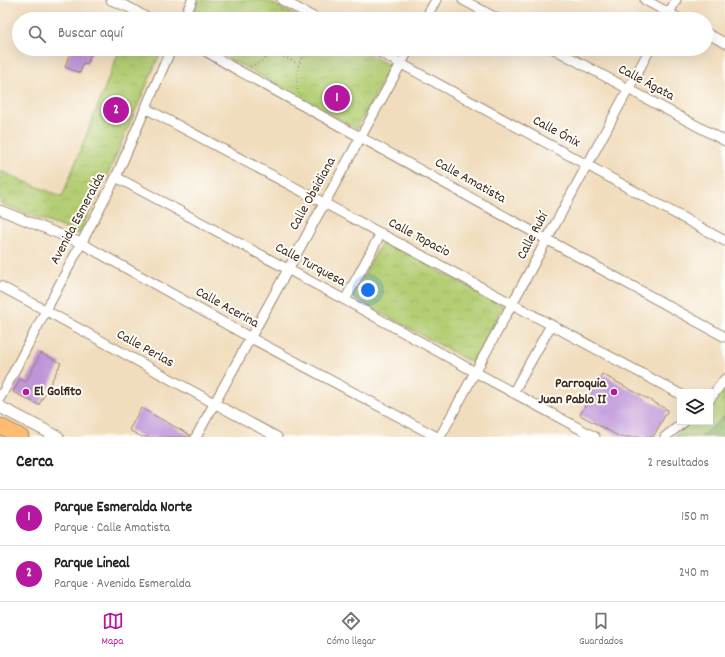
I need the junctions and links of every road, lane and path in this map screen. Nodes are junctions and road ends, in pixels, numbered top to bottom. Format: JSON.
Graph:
{"nodes":[{"id":1,"x":111,"y":0,"type":"edge"},
{"id":2,"x":192,"y":0,"type":"edge"},
{"id":3,"x":282,"y":0,"type":"edge"},
{"id":4,"x":436,"y":0,"type":"edge"},
{"id":5,"x":463,"y":0,"type":"edge"},
{"id":6,"x":645,"y":0,"type":"edge"},
{"id":7,"x":676,"y":0,"type":"edge"},
{"id":8,"x":132,"y":4,"type":"edge"},
{"id":9,"x":141,"y":12,"type":"edge"},
{"id":10,"x":187,"y":12,"type":"edge"},
{"id":11,"x":304,"y":12,"type":"edge"},
{"id":12,"x":429,"y":12,"type":"edge"},
{"id":13,"x":485,"y":12,"type":"edge"},
{"id":14,"x":662,"y":12,"type":"edge"},
{"id":15,"x":670,"y":12,"type":"edge"},
{"id":16,"x":713,"y":37,"type":"edge"},
{"id":17,"x":725,"y":43,"type":"edge"},
{"id":18,"x":168,"y":56,"type":"edge"},
{"id":19,"x":214,"y":56,"type":"edge"},
{"id":20,"x":268,"y":56,"type":"edge"},
{"id":21,"x":285,"y":56,"type":"edge"},
{"id":22,"x":303,"y":56,"type":"edge"},
{"id":23,"x":387,"y":56,"type":"edge"},
{"id":24,"x":405,"y":56,"type":"edge"},
{"id":25,"x":567,"y":56,"type":"edge"},
{"id":26,"x":646,"y":56,"type":"edge"},
{"id":27,"x":299,"y":64,"type":"junction"},
{"id":28,"x":401,"y":64,"type":"junction"},
{"id":29,"x":234,"y":68,"type":"junction"},
{"id":30,"x":628,"y":89,"type":"junction"},
{"id":31,"x":146,"y":108,"type":"junction"},
{"id":32,"x":310,"y":110,"type":"junction"},
{"id":33,"x":360,"y":137,"type":"junction"},
{"id":34,"x":725,"y":141,"type":"edge"},
{"id":35,"x":587,"y":165,"type":"junction"},
{"id":36,"x":116,"y":177,"type":"junction"},
{"id":37,"x":324,"y":203,"type":"junction"},
{"id":38,"x":0,"y":210,"type":"edge"},
{"id":39,"x":381,"y":233,"type":"junction"},
{"id":40,"x":547,"y":239,"type":"junction"},
{"id":41,"x":725,"y":241,"type":"edge"},
{"id":42,"x":81,"y":243,"type":"junction"},
{"id":43,"x":288,"y":270,"type":"junction"},
{"id":44,"x":0,"y":286,"type":"edge"},
{"id":45,"x":345,"y":300,"type":"junction"},
{"id":46,"x":512,"y":304,"type":"junction"},
{"id":47,"x":46,"y":310,"type":"junction"},
{"id":48,"x":551,"y":325,"type":"junction"},
{"id":49,"x":725,"y":337,"type":"edge"},
{"id":50,"x":250,"y":338,"type":"junction"},
{"id":51,"x":475,"y":372,"type":"junction"},
{"id":52,"x":725,"y":379,"type":"edge"},
{"id":53,"x":677,"y":392,"type":"edge"},
{"id":54,"x":513,"y":393,"type":"junction"},
{"id":55,"x":713,"y":395,"type":"edge"},
{"id":56,"x":0,"y":398,"type":"edge"},
{"id":57,"x":214,"y":404,"type":"junction"},
{"id":58,"x":0,"y":407,"type":"edge"},
{"id":59,"x":680,"y":425,"type":"edge"},
{"id":60,"x":0,"y":426,"type":"edge"},
{"id":61,"x":20,"y":436,"type":"edge"},
{"id":62,"x":58,"y":437,"type":"edge"},
{"id":63,"x":196,"y":437,"type":"edge"},
{"id":64,"x":277,"y":437,"type":"edge"},
{"id":65,"x":439,"y":437,"type":"edge"},
{"id":66,"x":595,"y":437,"type":"edge"},
{"id":67,"x":665,"y":437,"type":"edge"}],
"edges":[{"from":1,"to":8,"type":"street"},
{"from":2,"to":10,"type":"street"},
{"from":3,"to":11,"type":"street"},
{"from":4,"to":12,"type":"street"},
{"from":5,"to":13,"type":"street"},
{"from":6,"to":14,"type":"street"},
{"from":7,"to":15,"type":"street"},
{"from":8,"to":9,"type":"street"},
{"from":16,"to":17,"type":"street"},
{"from":18,"to":31,"type":"street","name":"Avenida Esmeralda"},
{"from":19,"to":29,"type":"street","name":"Calle Amatista"},
{"from":20,"to":29,"type":"path"},
{"from":21,"to":27,"type":"path"},
{"from":22,"to":27,"type":"path"},
{"from":23,"to":28,"type":"street","name":"Calle Ónix"},
{"from":24,"to":28,"type":"street","name":"Calle Obsidiana"},
{"from":25,"to":30,"type":"street","name":"Calle Ágata"},
{"from":26,"to":30,"type":"street","name":"Calle Rubí"},
{"from":27,"to":32,"type":"path"},
{"from":28,"to":33,"type":"street","name":"Calle Obsidiana"},
{"from":28,"to":35,"type":"street","name":"Calle Ónix"},
{"from":29,"to":32,"type":"street","name":"Calle Amatista"},
{"from":30,"to":34,"type":"street","name":"Calle Ágata"},
{"from":30,"to":35,"type":"street","name":"Calle Rubí"},
{"from":31,"to":36,"type":"street","name":"Avenida Esmeralda"},
{"from":31,"to":37,"type":"street","name":"Calle Topacio"},
{"from":32,"to":33,"type":"street","name":"Calle Amatista"},
{"from":33,"to":37,"type":"street","name":"Calle Obsidiana"},
{"from":33,"to":40,"type":"street","name":"Calle Amatista"},
{"from":35,"to":40,"type":"street","name":"Calle Rubí"},
{"from":35,"to":41,"type":"street","name":"Calle Ónix"},
{"from":36,"to":42,"type":"street","name":"Avenida Esmeralda"},
{"from":36,"to":43,"type":"street","name":"Calle Turquesa"},
{"from":37,"to":39,"type":"street","name":"Calle Topacio"},
{"from":37,"to":43,"type":"street","name":"Calle Obsidiana"},
{"from":38,"to":42,"type":"street","name":"Calle Acerina"},
{"from":39,"to":45,"type":"street"},
{"from":39,"to":46,"type":"street","name":"Calle Topacio"},
{"from":40,"to":46,"type":"street","name":"Calle Rubí"},
{"from":40,"to":49,"type":"street","name":"Calle Amatista"},
{"from":42,"to":47,"type":"street","name":"Avenida Esmeralda"},
{"from":42,"to":50,"type":"street","name":"Calle Acerina"},
{"from":43,"to":45,"type":"street","name":"Calle Turquesa"},
{"from":43,"to":50,"type":"street","name":"Calle Obsidiana"},
{"from":44,"to":47,"type":"street","name":"Calle Perlas"},
{"from":45,"to":51,"type":"street","name":"Calle Turquesa"},
{"from":46,"to":48,"type":"street","name":"Calle Topacio"},
{"from":46,"to":51,"type":"street","name":"Calle Rubí"},
{"from":47,"to":56,"type":"street","name":"Avenida Esmeralda"},
{"from":47,"to":57,"type":"street","name":"Calle Perlas"},
{"from":48,"to":53,"type":"street","name":"Calle Topacio"},
{"from":48,"to":54,"type":"street"},
{"from":50,"to":57,"type":"street","name":"Calle Obsidiana"},
{"from":50,"to":65,"type":"street","name":"Calle Acerina"},
{"from":51,"to":54,"type":"street","name":"Calle Turquesa"},
{"from":51,"to":65,"type":"street","name":"Calle Rubí"},
{"from":52,"to":55,"type":"street"},
{"from":54,"to":66,"type":"street","name":"Calle Turquesa"},
{"from":57,"to":63,"type":"street","name":"Calle Obsidiana"},
{"from":57,"to":64,"type":"street","name":"Calle Perlas"},
{"from":58,"to":62,"type":"street"},
{"from":59,"to":67,"type":"street"},
{"from":60,"to":61,"type":"highway"}]}
